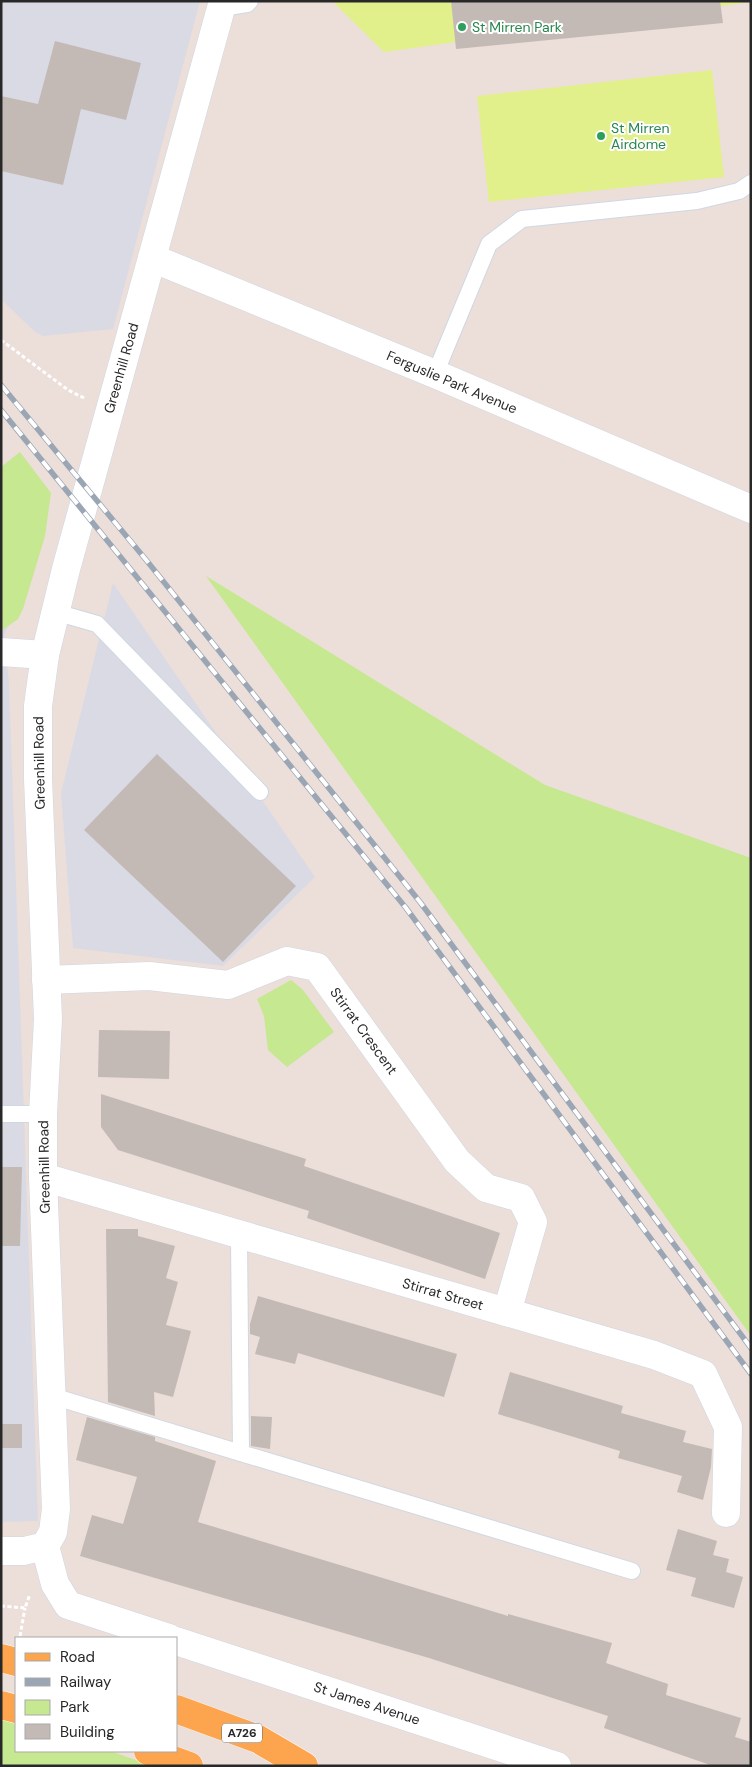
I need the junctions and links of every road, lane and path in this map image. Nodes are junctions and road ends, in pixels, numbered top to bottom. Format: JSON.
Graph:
{"nodes":[{"id":1,"x":250,"y":1,"type":"edge"},
{"id":2,"x":222,"y":5,"type":"edge"},
{"id":3,"x":751,"y":184,"type":"edge"},
{"id":4,"x":152,"y":258,"type":"junction"},
{"id":5,"x":1,"y":340,"type":"edge"},
{"id":6,"x":435,"y":374,"type":"junction"},
{"id":7,"x":68,"y":390,"type":"dead end"},
{"id":8,"x":751,"y":509,"type":"edge"},
{"id":9,"x":55,"y":612,"type":"junction"},
{"id":10,"x":1,"y":652,"type":"edge"},
{"id":11,"x":45,"y":655,"type":"junction"},
{"id":12,"x":260,"y":792,"type":"dead end"},
{"id":13,"x":46,"y":980,"type":"junction"},
{"id":14,"x":1,"y":1114,"type":"edge"},
{"id":15,"x":43,"y":1114,"type":"junction"},
{"id":16,"x":43,"y":1177,"type":"junction"},
{"id":17,"x":239,"y":1235,"type":"junction"},
{"id":18,"x":507,"y":1312,"type":"junction"},
{"id":19,"x":52,"y":1396,"type":"junction"},
{"id":20,"x":242,"y":1453,"type":"junction"},
{"id":21,"x":726,"y":1513,"type":"dead end"},
{"id":22,"x":45,"y":1546,"type":"junction"},
{"id":23,"x":1,"y":1551,"type":"edge"},
{"id":24,"x":632,"y":1571,"type":"dead end"},
{"id":25,"x":25,"y":1608,"type":"dead end"},
{"id":26,"x":20,"y":1637,"type":"edge"},
{"id":27,"x":166,"y":1637,"type":"edge"},
{"id":28,"x":178,"y":1642,"type":"edge"},
{"id":29,"x":15,"y":1651,"type":"edge"},
{"id":30,"x":1,"y":1658,"type":"edge"},
{"id":31,"x":1,"y":1705,"type":"edge"},
{"id":32,"x":15,"y":1709,"type":"edge"},
{"id":33,"x":178,"y":1710,"type":"edge"},
{"id":34,"x":151,"y":1752,"type":"edge"},
{"id":35,"x":189,"y":1766,"type":"edge"},
{"id":36,"x":304,"y":1766,"type":"edge"},
{"id":37,"x":557,"y":1766,"type":"edge"}],
"edges":[{"from":1,"to":2,"type":"lane"},
{"from":2,"to":4,"type":"street","name":"Greenhill Road"},
{"from":3,"to":6,"type":"lane"},
{"from":4,"to":6,"type":"street","name":"Ferguslie Park Avenue"},
{"from":4,"to":9,"type":"street","name":"Greenhill Road"},
{"from":5,"to":7,"type":"path"},
{"from":6,"to":8,"type":"street","name":"Ferguslie Park Avenue"},
{"from":9,"to":11,"type":"street","name":"Greenhill Road"},
{"from":9,"to":12,"type":"lane"},
{"from":10,"to":11,"type":"street"},
{"from":11,"to":13,"type":"street","name":"Greenhill Road"},
{"from":13,"to":15,"type":"street","name":"Greenhill Road"},
{"from":13,"to":18,"type":"street","name":"Stirrat Crescent"},
{"from":14,"to":15,"type":"lane"},
{"from":15,"to":16,"type":"street","name":"Greenhill Road"},
{"from":16,"to":17,"type":"street","name":"Stirrat Street"},
{"from":16,"to":19,"type":"street","name":"Greenhill Road"},
{"from":17,"to":18,"type":"street","name":"Stirrat Street"},
{"from":17,"to":20,"type":"lane"},
{"from":18,"to":21,"type":"street","name":"Stirrat Street"},
{"from":19,"to":20,"type":"lane"},
{"from":19,"to":22,"type":"street","name":"Greenhill Road"},
{"from":20,"to":24,"type":"lane"},
{"from":22,"to":23,"type":"street"},
{"from":22,"to":27,"type":"street"},
{"from":25,"to":26,"type":"path"},
{"from":28,"to":37,"type":"street","name":"St James Avenue"},
{"from":29,"to":30,"type":"main road"},
{"from":31,"to":32,"type":"main road"},
{"from":33,"to":36,"type":"main road","number":"A726"},
{"from":34,"to":35,"type":"main road"}]}
